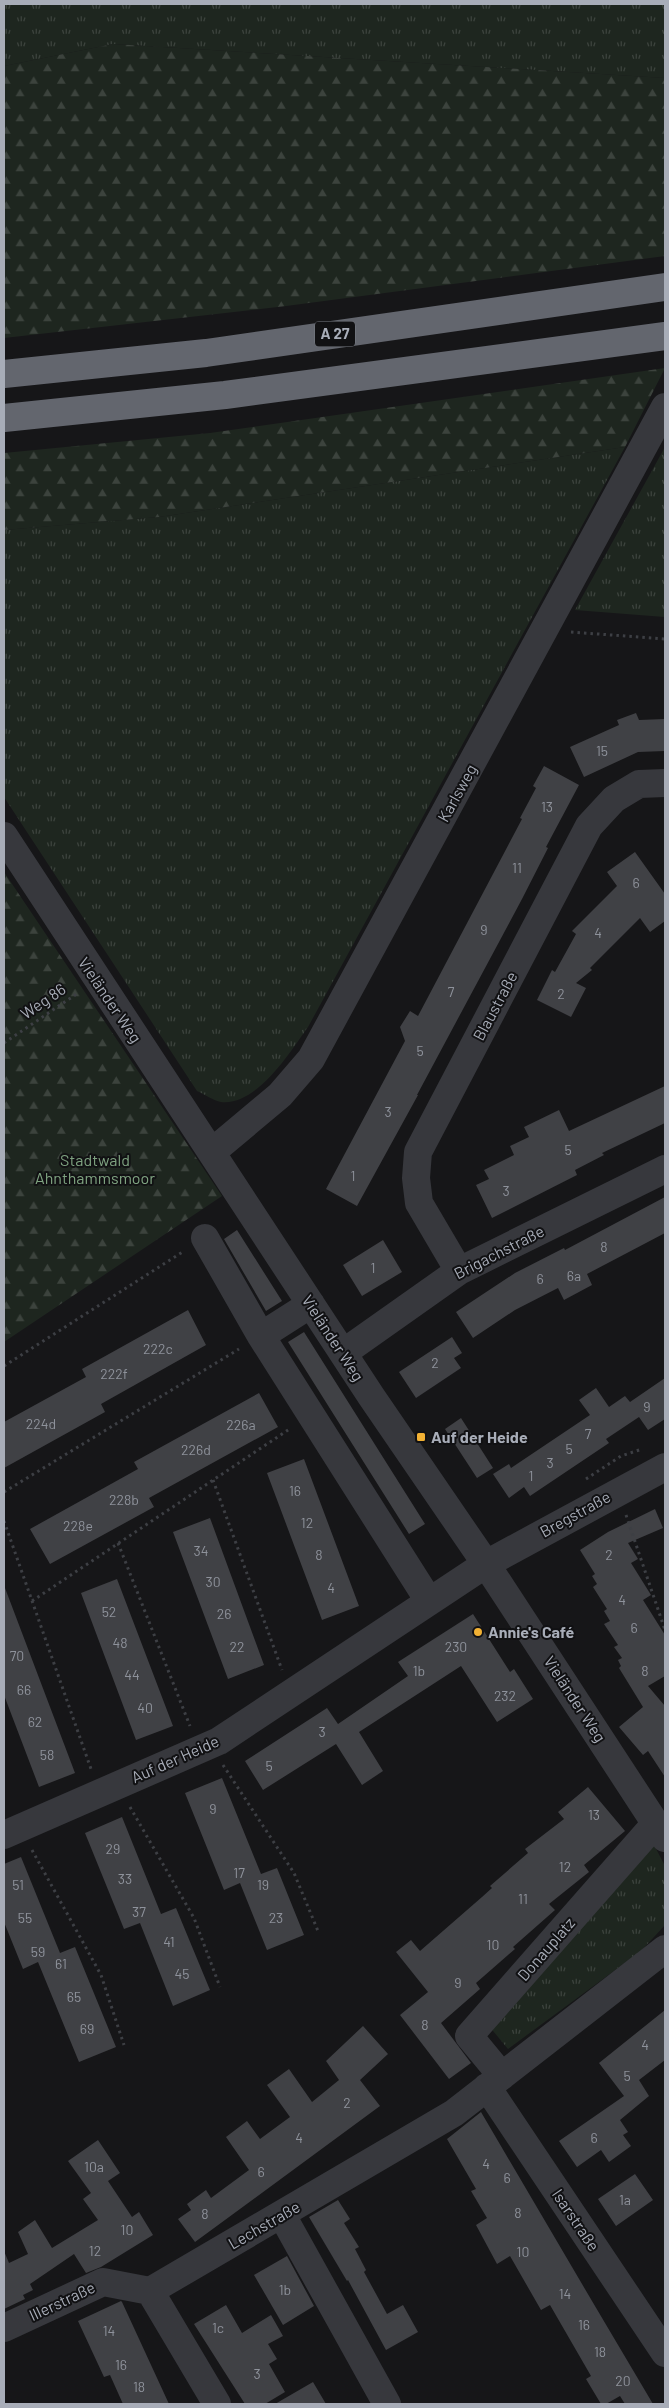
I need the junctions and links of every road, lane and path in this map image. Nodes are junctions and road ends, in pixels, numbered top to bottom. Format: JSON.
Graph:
{"nodes":[{"id":1,"x":665,"y":287,"type":"edge"},
{"id":2,"x":665,"y":336,"type":"edge"},
{"id":3,"x":4,"y":374,"type":"edge"},
{"id":4,"x":665,"y":407,"type":"edge"},
{"id":5,"x":4,"y":418,"type":"edge"},
{"id":6,"x":546,"y":630,"type":"junction"},
{"id":7,"x":665,"y":639,"type":"edge"},
{"id":8,"x":665,"y":783,"type":"edge"},
{"id":9,"x":4,"y":836,"type":"edge"},
{"id":10,"x":97,"y":980,"type":"junction"},
{"id":11,"x":4,"y":1043,"type":"edge"},
{"id":12,"x":212,"y":1152,"type":"junction"},
{"id":13,"x":665,"y":1169,"type":"edge"},
{"id":14,"x":205,"y":1238,"type":"joint"},
{"id":15,"x":459,"y":1271,"type":"junction"},
{"id":16,"x":311,"y":1304,"type":"junction"},
{"id":17,"x":261,"y":1336,"type":"junction"},
{"id":18,"x":343,"y":1353,"type":"junction"},
{"id":19,"x":4,"y":1366,"type":"edge"},
{"id":20,"x":311,"y":1415,"type":"junction"},
{"id":21,"x":665,"y":1466,"type":"edge"},
{"id":22,"x":212,"y":1480,"type":"junction"},
{"id":23,"x":618,"y":1490,"type":"junction"},
{"id":24,"x":4,"y":1492,"type":"edge"},
{"id":25,"x":4,"y":1521,"type":"edge"},
{"id":26,"x":118,"y":1543,"type":"junction"},
{"id":27,"x":486,"y":1564,"type":"junction"},
{"id":28,"x":32,"y":1601,"type":"junction"},
{"id":29,"x":429,"y":1601,"type":"junction"},
{"id":30,"x":665,"y":1630,"type":"edge"},
{"id":31,"x":291,"y":1693,"type":"junction"},
{"id":32,"x":205,"y":1748,"type":"junction"},
{"id":33,"x":108,"y":1789,"type":"junction"},
{"id":34,"x":12,"y":1831,"type":"edge"},
{"id":35,"x":661,"y":1831,"type":"edge"},
{"id":36,"x":318,"y":1931,"type":"dead end"},
{"id":37,"x":665,"y":1949,"type":"edge"},
{"id":38,"x":220,"y":1987,"type":"dead end"},
{"id":39,"x":124,"y":2045,"type":"dead end"},
{"id":40,"x":495,"y":2081,"type":"junction"},
{"id":41,"x":282,"y":2215,"type":"junction"},
{"id":42,"x":150,"y":2291,"type":"junction"},
{"id":43,"x":4,"y":2328,"type":"edge"},
{"id":44,"x":665,"y":2353,"type":"edge"},
{"id":45,"x":217,"y":2404,"type":"edge"},
{"id":46,"x":387,"y":2404,"type":"edge"}],
"edges":[{"from":1,"to":3,"type":"highway","number":"A 27"},
{"from":2,"to":5,"type":"highway"},
{"from":4,"to":6,"type":"street","name":"Karlsweg"},
{"from":6,"to":7,"type":"path"},
{"from":6,"to":12,"type":"street","name":"Karlsweg"},
{"from":8,"to":15,"type":"street","name":"Blaustraße"},
{"from":9,"to":10,"type":"street","name":"Vieländer Weg"},
{"from":10,"to":11,"type":"path","name":"Weg 86"},
{"from":10,"to":12,"type":"street","name":"Vieländer Weg"},
{"from":12,"to":16,"type":"street","name":"Vieländer Weg"},
{"from":13,"to":15,"type":"street","name":"Brigachstraße"},
{"from":14,"to":17,"type":"street"},
{"from":14,"to":19,"type":"path"},
{"from":15,"to":18,"type":"street","name":"Brigachstraße"},
{"from":16,"to":17,"type":"street"},
{"from":16,"to":18,"type":"street","name":"Vieländer Weg"},
{"from":17,"to":20,"type":"street"},
{"from":17,"to":24,"type":"path"},
{"from":18,"to":27,"type":"street","name":"Vieländer Weg"},
{"from":20,"to":22,"type":"path"},
{"from":20,"to":29,"type":"street"},
{"from":21,"to":23,"type":"street","name":"Bregstraße"},
{"from":22,"to":26,"type":"path"},
{"from":22,"to":31,"type":"path"},
{"from":23,"to":27,"type":"street","name":"Bregstraße"},
{"from":23,"to":30,"type":"path"},
{"from":25,"to":28,"type":"path"},
{"from":26,"to":28,"type":"path"},
{"from":26,"to":32,"type":"path"},
{"from":27,"to":29,"type":"street","name":"Auf der Heide"},
{"from":27,"to":35,"type":"street","name":"Vieländer Weg"},
{"from":28,"to":33,"type":"path"},
{"from":29,"to":31,"type":"street","name":"Auf der Heide"},
{"from":31,"to":32,"type":"street","name":"Auf der Heide"},
{"from":32,"to":33,"type":"street","name":"Auf der Heide"},
{"from":32,"to":36,"type":"path"},
{"from":33,"to":34,"type":"street","name":"Auf der Heide"},
{"from":33,"to":38,"type":"path"},
{"from":34,"to":39,"type":"path"},
{"from":35,"to":40,"type":"street","name":"Donauplatz"},
{"from":37,"to":40,"type":"street"},
{"from":40,"to":41,"type":"street","name":"Lechstraße"},
{"from":40,"to":44,"type":"street","name":"Isarstraße"},
{"from":41,"to":42,"type":"street","name":"Lechstraße"},
{"from":41,"to":46,"type":"street"},
{"from":42,"to":43,"type":"street","name":"Illerstraße"},
{"from":42,"to":45,"type":"street"}]}
